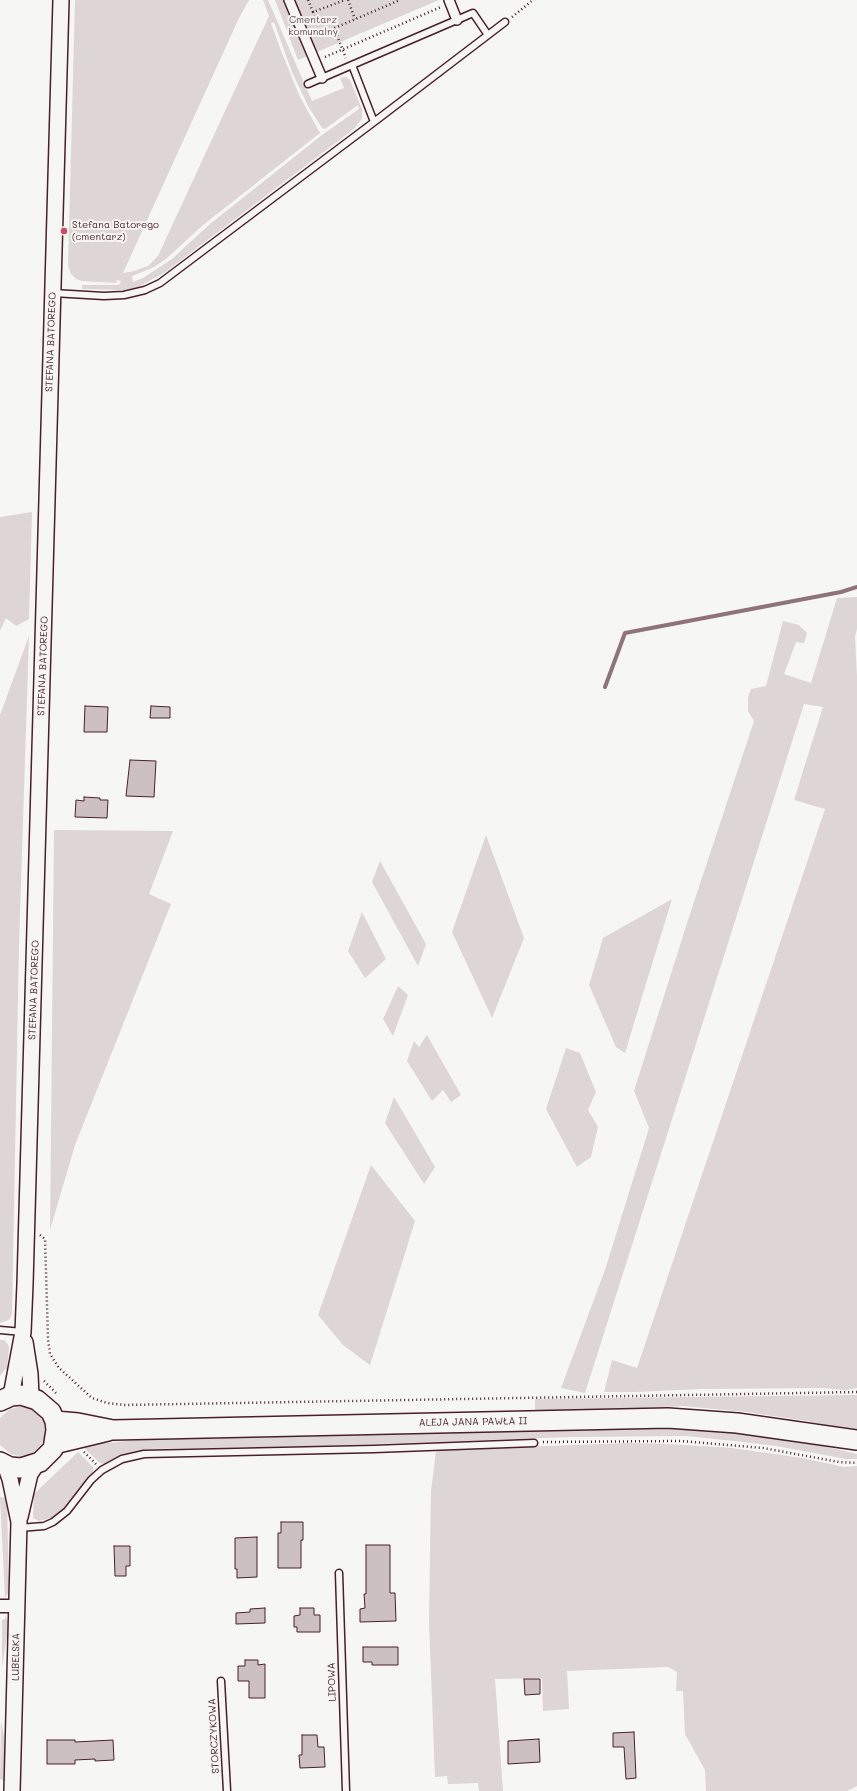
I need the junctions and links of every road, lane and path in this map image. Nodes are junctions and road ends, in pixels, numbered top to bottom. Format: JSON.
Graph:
{"nodes":[{"id":1,"x":61,"y":0,"type":"edge"},
{"id":2,"x":289,"y":0,"type":"edge"},
{"id":3,"x":308,"y":0,"type":"edge"},
{"id":4,"x":344,"y":0,"type":"edge"},
{"id":5,"x":352,"y":0,"type":"edge"},
{"id":6,"x":400,"y":0,"type":"edge"},
{"id":7,"x":533,"y":0,"type":"edge"},
{"id":8,"x":348,"y":1,"type":"edge"},
{"id":9,"x":449,"y":2,"type":"edge"},
{"id":10,"x":313,"y":12,"type":"junction"},
{"id":11,"x":315,"y":19,"type":"dead end"},
{"id":12,"x":354,"y":19,"type":"junction"},
{"id":13,"x":457,"y":20,"type":"junction"},
{"id":14,"x":505,"y":22,"type":"joint"},
{"id":15,"x":334,"y":28,"type":"junction"},
{"id":16,"x":488,"y":35,"type":"junction"},
{"id":17,"x":306,"y":40,"type":"junction"},
{"id":18,"x":343,"y":50,"type":"junction"},
{"id":19,"x":315,"y":62,"type":"junction"},
{"id":20,"x":350,"y":65,"type":"junction"},
{"id":21,"x":322,"y":78,"type":"junction"},
{"id":22,"x":308,"y":84,"type":"dead end"},
{"id":23,"x":374,"y":122,"type":"junction"},
{"id":24,"x":53,"y":293,"type":"junction"},
{"id":25,"x":27,"y":1233,"type":"junction"},
{"id":26,"x":0,"y":1330,"type":"edge"},
{"id":27,"x":23,"y":1332,"type":"junction"},
{"id":28,"x":857,"y":1392,"type":"edge"},
{"id":29,"x":31,"y":1397,"type":"junction"},
{"id":30,"x":5,"y":1399,"type":"edge"},
{"id":31,"x":55,"y":1421,"type":"junction"},
{"id":32,"x":113,"y":1430,"type":"junction"},
{"id":33,"x":832,"y":1437,"type":"junction"},
{"id":34,"x":857,"y":1440,"type":"edge"},
{"id":35,"x":534,"y":1443,"type":"joint"},
{"id":36,"x":54,"y":1444,"type":"junction"},
{"id":37,"x":857,"y":1447,"type":"edge"},
{"id":38,"x":81,"y":1449,"type":"dead end"},
{"id":39,"x":857,"y":1463,"type":"edge"},
{"id":40,"x":2,"y":1464,"type":"edge"},
{"id":41,"x":36,"y":1465,"type":"junction"},
{"id":42,"x":102,"y":1470,"type":"junction"},
{"id":43,"x":19,"y":1525,"type":"junction"},
{"id":44,"x":339,"y":1573,"type":"dead end"},
{"id":45,"x":0,"y":1606,"type":"edge"},
{"id":46,"x":17,"y":1606,"type":"junction"},
{"id":47,"x":221,"y":1681,"type":"dead end"},
{"id":48,"x":12,"y":1791,"type":"edge"},
{"id":49,"x":227,"y":1791,"type":"edge"},
{"id":50,"x":346,"y":1791,"type":"edge"}],
"edges":[{"from":1,"to":24,"type":"street","name":"STEFANA BATOREGO"},
{"from":2,"to":17,"type":"street"},
{"from":3,"to":10,"type":"path"},
{"from":4,"to":10,"type":"path"},
{"from":5,"to":8,"type":"path"},
{"from":6,"to":12,"type":"path"},
{"from":7,"to":14,"type":"path"},
{"from":8,"to":12,"type":"path"},
{"from":9,"to":13,"type":"street"},
{"from":9,"to":18,"type":"path"},
{"from":10,"to":11,"type":"path"},
{"from":12,"to":15,"type":"path"},
{"from":13,"to":16,"type":"lane"},
{"from":13,"to":20,"type":"lane"},
{"from":14,"to":16,"type":"lane"},
{"from":15,"to":17,"type":"path"},
{"from":15,"to":18,"type":"path"},
{"from":16,"to":23,"type":"lane"},
{"from":17,"to":19,"type":"street"},
{"from":18,"to":19,"type":"path"},
{"from":18,"to":20,"type":"path"},
{"from":19,"to":21,"type":"street"},
{"from":20,"to":21,"type":"lane"},
{"from":20,"to":23,"type":"lane"},
{"from":21,"to":22,"type":"lane"},
{"from":23,"to":24,"type":"lane"},
{"from":24,"to":25,"type":"street","name":"STEFANA BATOREGO"},
{"from":25,"to":27,"type":"street","name":"STEFANA BATOREGO"},
{"from":25,"to":28,"type":"path"},
{"from":26,"to":27,"type":"lane"},
{"from":27,"to":29,"type":"street","name":"STEFANA BATOREGO"},
{"from":27,"to":30,"type":"street","name":"STEFANA BATOREGO"},
{"from":29,"to":30,"type":"main road"},
{"from":29,"to":31,"type":"main road"},
{"from":31,"to":32,"type":"main road","name":"ALEJA JANA PAWŁA II"},
{"from":31,"to":36,"type":"main road"},
{"from":32,"to":33,"type":"main road","name":"ALEJA JANA PAWŁA II"},
{"from":32,"to":36,"type":"main road","name":"ALEJA JANA PAWŁA II"},
{"from":33,"to":34,"type":"main road","name":"ALEJA JANA PAWŁA II"},
{"from":33,"to":37,"type":"main road","name":"ALEJA JANA PAWŁA II"},
{"from":35,"to":39,"type":"path"},
{"from":35,"to":42,"type":"lane"},
{"from":36,"to":41,"type":"main road"},
{"from":38,"to":42,"type":"path"},
{"from":40,"to":41,"type":"main road"},
{"from":40,"to":43,"type":"street","name":"LUBELSKA"},
{"from":41,"to":43,"type":"street","name":"LUBELSKA"},
{"from":42,"to":43,"type":"lane"},
{"from":43,"to":46,"type":"street","name":"LUBELSKA"},
{"from":44,"to":50,"type":"lane","name":"LIPOWA"},
{"from":45,"to":46,"type":"street"},
{"from":46,"to":48,"type":"street","name":"LUBELSKA"},
{"from":47,"to":49,"type":"lane","name":"STORCZYKOWA"}]}
